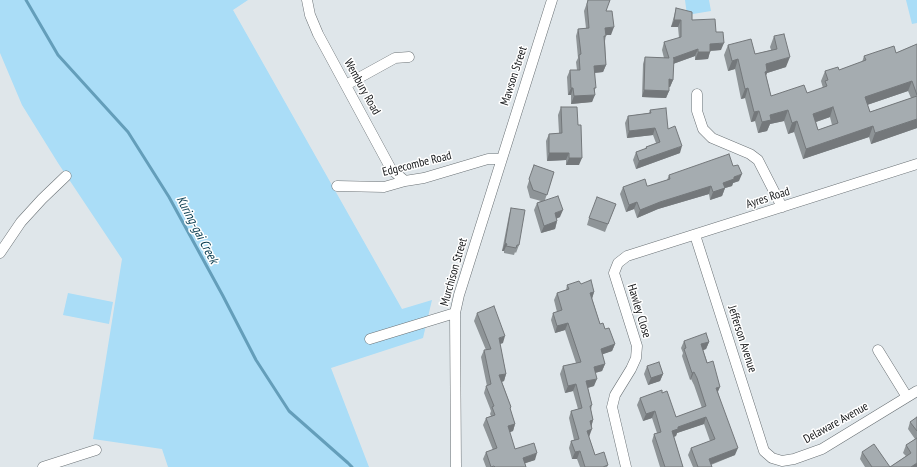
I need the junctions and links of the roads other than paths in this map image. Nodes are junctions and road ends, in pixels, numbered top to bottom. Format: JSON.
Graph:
{"nodes":[{"id":1,"x":307,"y":0,"type":"edge"},
{"id":2,"x":552,"y":0,"type":"edge"},
{"id":3,"x":409,"y":57,"type":"dead end"},
{"id":4,"x":346,"y":85,"type":"junction"},
{"id":5,"x":697,"y":94,"type":"dead end"},
{"id":6,"x":501,"y":159,"type":"junction"},
{"id":7,"x":917,"y":164,"type":"edge"},
{"id":8,"x":66,"y":176,"type":"dead end"},
{"id":9,"x":405,"y":181,"type":"junction"},
{"id":10,"x":337,"y":186,"type":"dead end"},
{"id":11,"x":782,"y":207,"type":"junction"},
{"id":12,"x":695,"y":235,"type":"junction"},
{"id":13,"x":0,"y":253,"type":"edge"},
{"id":14,"x":627,"y":256,"type":"joint"},
{"id":15,"x":455,"y":313,"type":"junction"},
{"id":16,"x":370,"y":339,"type":"dead end"},
{"id":17,"x":878,"y":350,"type":"dead end"},
{"id":18,"x":917,"y":391,"type":"edge"},
{"id":19,"x":908,"y":398,"type":"junction"},
{"id":20,"x":96,"y":450,"type":"dead end"},
{"id":21,"x":764,"y":451,"type":"joint"},
{"id":22,"x":44,"y":467,"type":"edge"},
{"id":23,"x":456,"y":467,"type":"edge"},
{"id":24,"x":626,"y":467,"type":"edge"}],
"edges":[{"from":1,"to":4,"type":"street","name":"Wembury Road"},
{"from":2,"to":6,"type":"street","name":"Mawson Street"},
{"from":3,"to":4,"type":"street"},
{"from":4,"to":9,"type":"street","name":"Wembury Road"},
{"from":5,"to":11,"type":"street"},
{"from":6,"to":9,"type":"street","name":"Edgecombe Road"},
{"from":6,"to":15,"type":"street","name":"Murchison Street"},
{"from":7,"to":11,"type":"street","name":"Ayres Road"},
{"from":8,"to":13,"type":"street"},
{"from":9,"to":10,"type":"street","name":"Edgecombe Road"},
{"from":11,"to":12,"type":"street","name":"Ayres Road"},
{"from":12,"to":14,"type":"street","name":"Ayres Road"},
{"from":12,"to":21,"type":"street","name":"Jefferson Avenue"},
{"from":14,"to":24,"type":"street","name":"Hawley Close"},
{"from":15,"to":16,"type":"street"},
{"from":15,"to":23,"type":"street","name":"Murchison Street"},
{"from":17,"to":19,"type":"street"},
{"from":18,"to":19,"type":"street","name":"Delaware Avenue"},
{"from":19,"to":21,"type":"street","name":"Delaware Avenue"},
{"from":20,"to":22,"type":"street"}]}
